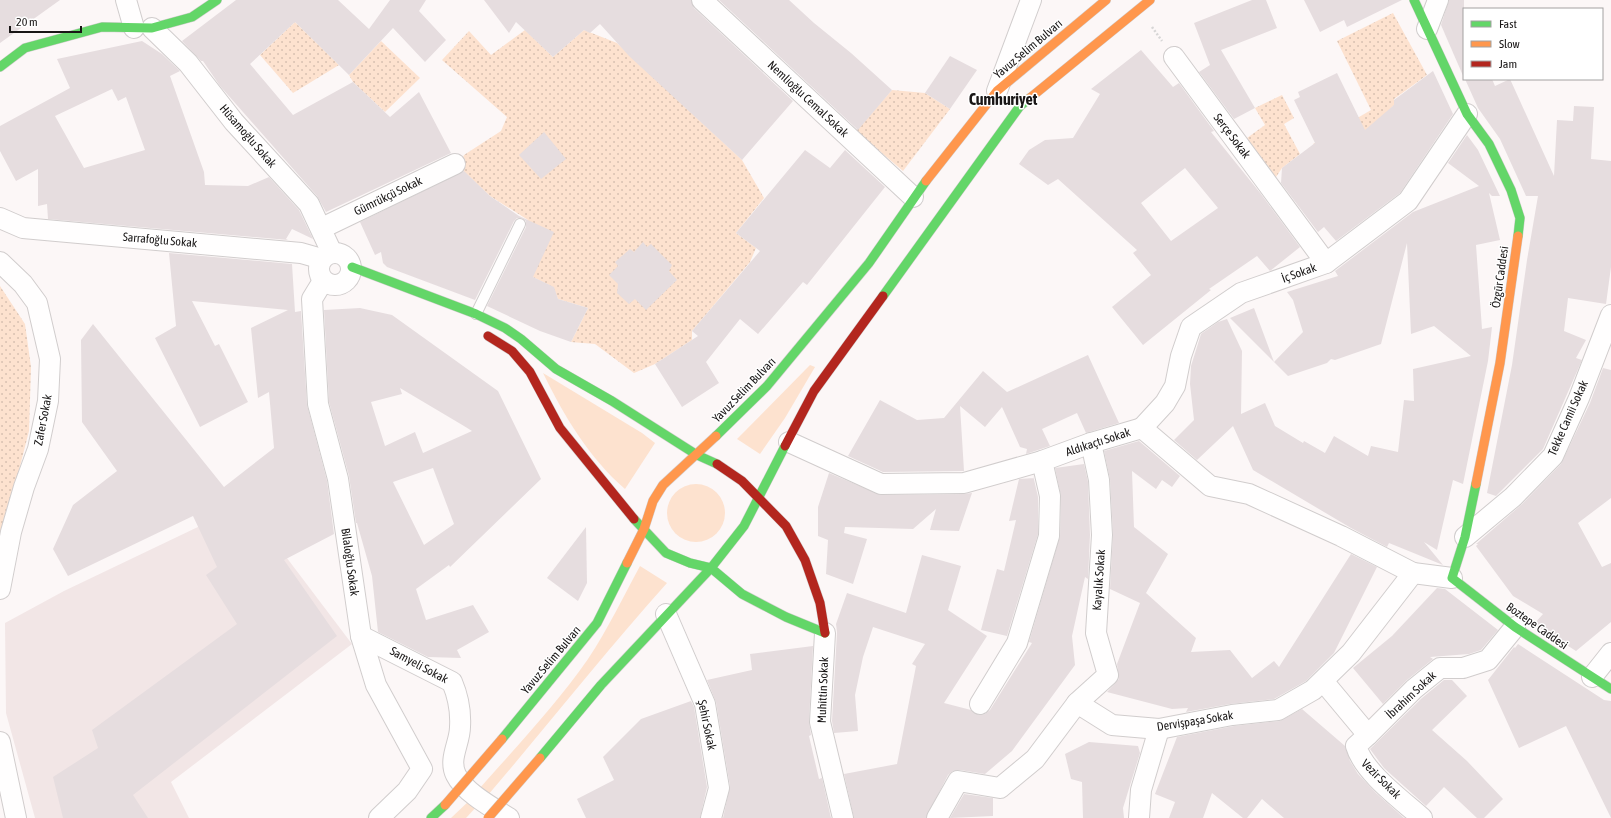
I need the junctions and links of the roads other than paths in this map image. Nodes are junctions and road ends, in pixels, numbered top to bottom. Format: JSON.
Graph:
{"nodes":[{"id":1,"x":126,"y":0,"type":"edge"},
{"id":2,"x":217,"y":0,"type":"edge"},
{"id":3,"x":702,"y":0,"type":"edge"},
{"id":4,"x":1031,"y":0,"type":"edge"},
{"id":5,"x":1106,"y":0,"type":"edge"},
{"id":6,"x":1150,"y":0,"type":"edge"},
{"id":7,"x":1414,"y":0,"type":"edge"},
{"id":8,"x":1438,"y":0,"type":"edge"},
{"id":9,"x":143,"y":28,"type":"junction"},
{"id":10,"x":1427,"y":29,"type":"junction"},
{"id":11,"x":1174,"y":57,"type":"road end"},
{"id":12,"x":0,"y":67,"type":"edge"},
{"id":13,"x":997,"y":91,"type":"junction"},
{"id":14,"x":1467,"y":114,"type":"junction"},
{"id":15,"x":454,"y":164,"type":"dead end"},
{"id":16,"x":913,"y":198,"type":"junction"},
{"id":17,"x":0,"y":218,"type":"edge"},
{"id":18,"x":520,"y":224,"type":"dead end"},
{"id":19,"x":322,"y":228,"type":"junction"},
{"id":20,"x":327,"y":256,"type":"junction"},
{"id":21,"x":0,"y":262,"type":"edge"},
{"id":22,"x":1326,"y":263,"type":"junction"},
{"id":23,"x":351,"y":277,"type":"junction"},
{"id":24,"x":323,"y":281,"type":"junction"},
{"id":25,"x":476,"y":314,"type":"junction"},
{"id":26,"x":1611,"y":315,"type":"edge"},
{"id":27,"x":477,"y":331,"type":"dead end"},
{"id":28,"x":1605,"y":351,"type":"edge"},
{"id":29,"x":537,"y":366,"type":"junction"},
{"id":30,"x":1142,"y":428,"type":"junction"},
{"id":31,"x":789,"y":442,"type":"junction"},
{"id":32,"x":1091,"y":443,"type":"junction"},
{"id":33,"x":697,"y":455,"type":"junction"},
{"id":34,"x":1042,"y":461,"type":"junction"},
{"id":35,"x":758,"y":498,"type":"junction"},
{"id":36,"x":644,"y":529,"type":"junction"},
{"id":37,"x":1465,"y":537,"type":"junction"},
{"id":38,"x":711,"y":568,"type":"junction"},
{"id":39,"x":1413,"y":573,"type":"junction"},
{"id":40,"x":1452,"y":578,"type":"junction"},
{"id":41,"x":0,"y":589,"type":"edge"},
{"id":42,"x":666,"y":614,"type":"junction"},
{"id":43,"x":1515,"y":627,"type":"junction"},
{"id":44,"x":825,"y":632,"type":"junction"},
{"id":45,"x":361,"y":636,"type":"junction"},
{"id":46,"x":1611,"y":653,"type":"edge"},
{"id":47,"x":1592,"y":677,"type":"junction"},
{"id":48,"x":1323,"y":681,"type":"junction"},
{"id":49,"x":1611,"y":689,"type":"edge"},
{"id":50,"x":1077,"y":703,"type":"junction"},
{"id":51,"x":980,"y":704,"type":"dead end"},
{"id":52,"x":1159,"y":729,"type":"junction"},
{"id":53,"x":1368,"y":735,"type":"junction"},
{"id":54,"x":0,"y":742,"type":"edge"},
{"id":55,"x":497,"y":815,"type":"edge"},
{"id":56,"x":16,"y":818,"type":"edge"},
{"id":57,"x":379,"y":818,"type":"edge"},
{"id":58,"x":431,"y":818,"type":"edge"},
{"id":59,"x":711,"y":818,"type":"edge"},
{"id":60,"x":843,"y":818,"type":"edge"},
{"id":61,"x":937,"y":818,"type":"edge"},
{"id":62,"x":1139,"y":818,"type":"edge"},
{"id":63,"x":1422,"y":818,"type":"edge"}],
"edges":[{"from":1,"to":9,"type":"street"},
{"from":2,"to":9,"type":"main road"},
{"from":3,"to":16,"type":"street","name":"Nemlioğlu Cemal Sokak"},
{"from":4,"to":13,"type":"street"},
{"from":5,"to":13,"type":"main road","name":"Yavuz Selim Bulvarı"},
{"from":6,"to":31,"type":"main road"},
{"from":7,"to":10,"type":"main road","name":"Özgür Caddesi"},
{"from":8,"to":10,"type":"street"},
{"from":9,"to":12,"type":"main road"},
{"from":9,"to":19,"type":"street","name":"Hüsamoğlu Sokak"},
{"from":10,"to":14,"type":"main road","name":"Özgür Caddesi"},
{"from":11,"to":22,"type":"street","name":"Serçe Sokak"},
{"from":13,"to":16,"type":"main road","name":"Yavuz Selim Bulvarı"},
{"from":14,"to":22,"type":"street","name":"İç Sokak"},
{"from":14,"to":37,"type":"main road","name":"Özgür Caddesi"},
{"from":15,"to":19,"type":"street","name":"Gümrükçü Sokak"},
{"from":16,"to":33,"type":"main road","name":"Yavuz Selim Bulvarı"},
{"from":17,"to":20,"type":"street","name":"Sarrafoğlu Sokak"},
{"from":18,"to":25,"type":"lane"},
{"from":19,"to":20,"type":"street","name":"Hüsamoğlu Sokak"},
{"from":20,"to":23,"type":"street"},
{"from":20,"to":24,"type":"street"},
{"from":21,"to":41,"type":"street","name":"Zafer Sokak"},
{"from":22,"to":30,"type":"street","name":"İç Sokak"},
{"from":23,"to":24,"type":"street"},
{"from":23,"to":25,"type":"main road"},
{"from":24,"to":45,"type":"street","name":"Bilaloğlu Sokak"},
{"from":25,"to":29,"type":"main road"},
{"from":26,"to":28,"type":"street","name":"Tekke Camii Sokak"},
{"from":27,"to":29,"type":"main road"},
{"from":28,"to":37,"type":"street","name":"Tekke Camii Sokak"},
{"from":29,"to":33,"type":"main road"},
{"from":29,"to":36,"type":"main road"},
{"from":30,"to":32,"type":"street","name":"Aldıkaçtı Sokak"},
{"from":30,"to":39,"type":"street","name":"Aldıkaçtı Sokak"},
{"from":31,"to":34,"type":"street","name":"Aldıkaçtı Sokak"},
{"from":31,"to":35,"type":"main road"},
{"from":32,"to":34,"type":"street","name":"Aldıkaçtı Sokak"},
{"from":32,"to":50,"type":"street","name":"Kayalık Sokak"},
{"from":33,"to":35,"type":"main road"},
{"from":33,"to":36,"type":"main road","name":"Yavuz Selim Bulvarı"},
{"from":34,"to":51,"type":"street"},
{"from":35,"to":38,"type":"main road"},
{"from":35,"to":44,"type":"main road"},
{"from":36,"to":38,"type":"main road"},
{"from":36,"to":58,"type":"main road","name":"Yavuz Selim Bulvarı","bridge":true},
{"from":37,"to":40,"type":"main road","name":"Özgür Caddesi"},
{"from":38,"to":42,"type":"main road"},
{"from":38,"to":44,"type":"main road"},
{"from":39,"to":40,"type":"street","name":"Aldıkaçtı Sokak"},
{"from":39,"to":48,"type":"street","name":"Dervişpaşa Sokak"},
{"from":40,"to":43,"type":"main road","name":"Boztepe Caddesi"},
{"from":42,"to":55,"type":"main road","bridge":true},
{"from":42,"to":59,"type":"street","name":"Şehir Sokak"},
{"from":43,"to":47,"type":"main road","name":"Boztepe Caddesi"},
{"from":43,"to":53,"type":"street","name":"İbrahim Sokak"},
{"from":44,"to":60,"type":"street","name":"Muhittin Sokak"},
{"from":45,"to":55,"type":"street","name":"Samyeli Sokak"},
{"from":45,"to":57,"type":"street","name":"Bilaloğlu Sokak"},
{"from":46,"to":47,"type":"street"},
{"from":47,"to":49,"type":"main road","name":"Boztepe Caddesi"},
{"from":48,"to":52,"type":"street","name":"Dervişpaşa Sokak"},
{"from":48,"to":53,"type":"street"},
{"from":50,"to":52,"type":"street","name":"Dervişpaşa Sokak"},
{"from":50,"to":61,"type":"street"},
{"from":52,"to":62,"type":"street"},
{"from":53,"to":63,"type":"street","name":"Vezir Sokak"},
{"from":54,"to":56,"type":"street"}]}
